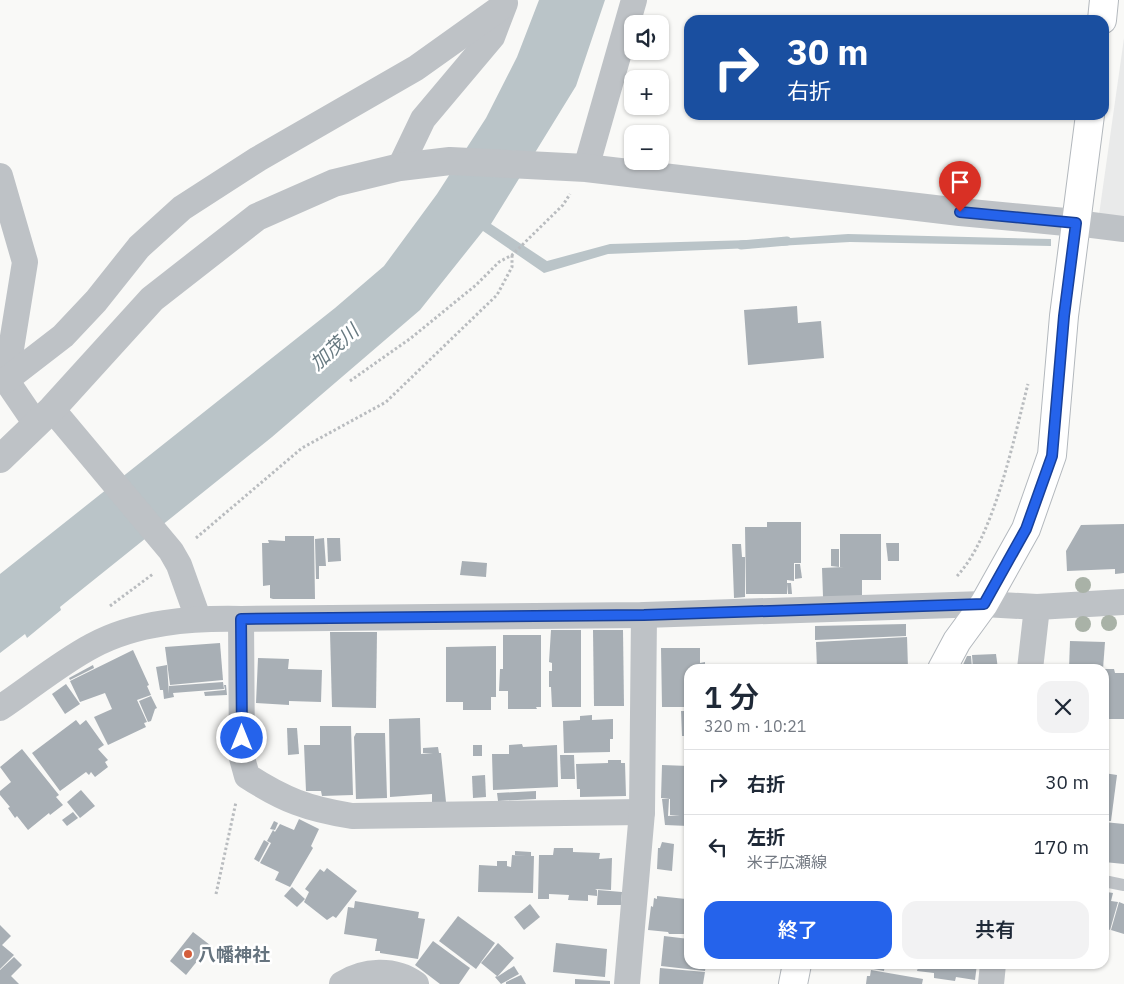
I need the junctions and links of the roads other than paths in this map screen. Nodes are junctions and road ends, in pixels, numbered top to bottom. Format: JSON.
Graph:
{"nodes":[{"id":1,"x":634,"y":0,"type":"edge"},
{"id":2,"x":1104,"y":0,"type":"edge"},
{"id":3,"x":505,"y":3,"type":"edge"},
{"id":4,"x":1102,"y":15,"type":"edge"},
{"id":5,"x":1089,"y":120,"type":"edge"},
{"id":6,"x":400,"y":167,"type":"junction"},
{"id":7,"x":586,"y":168,"type":"junction"},
{"id":8,"x":0,"y":176,"type":"edge"},
{"id":9,"x":1076,"y":223,"type":"junction"},
{"id":10,"x":1124,"y":229,"type":"edge"},
{"id":11,"x":3,"y":380,"type":"edge"},
{"id":12,"x":44,"y":416,"type":"junction"},
{"id":13,"x":0,"y":459,"type":"edge"},
{"id":14,"x":1124,"y":602,"type":"edge"},
{"id":15,"x":984,"y":604,"type":"junction"},
{"id":16,"x":1037,"y":607,"type":"junction"},
{"id":17,"x":644,"y":615,"type":"junction"},
{"id":18,"x":198,"y":618,"type":"junction"},
{"id":19,"x":241,"y":619,"type":"junction"},
{"id":20,"x":945,"y":664,"type":"edge"},
{"id":21,"x":1031,"y":664,"type":"edge"},
{"id":22,"x":0,"y":708,"type":"edge"},
{"id":23,"x":642,"y":812,"type":"junction"},
{"id":24,"x":1109,"y":882,"type":"edge"},
{"id":25,"x":1124,"y":885,"type":"edge"},
{"id":26,"x":797,"y":969,"type":"edge"},
{"id":27,"x":992,"y":969,"type":"edge"},
{"id":28,"x":342,"y":984,"type":"edge"},
{"id":29,"x":416,"y":984,"type":"edge"},
{"id":30,"x":627,"y":984,"type":"edge"},
{"id":31,"x":793,"y":984,"type":"edge"},
{"id":32,"x":991,"y":984,"type":"edge"}],
"edges":[{"from":1,"to":7,"type":"street"},
{"from":2,"to":4,"type":"main road"},
{"from":3,"to":6,"type":"street"},
{"from":3,"to":11,"type":"street"},
{"from":5,"to":9,"type":"main road"},
{"from":6,"to":7,"type":"street"},
{"from":6,"to":12,"type":"street"},
{"from":7,"to":9,"type":"street"},
{"from":8,"to":11,"type":"street"},
{"from":9,"to":10,"type":"street"},
{"from":9,"to":15,"type":"main road"},
{"from":11,"to":12,"type":"street"},
{"from":12,"to":13,"type":"street"},
{"from":12,"to":18,"type":"street"},
{"from":14,"to":16,"type":"street"},
{"from":15,"to":16,"type":"street"},
{"from":15,"to":17,"type":"street"},
{"from":15,"to":20,"type":"main road"},
{"from":16,"to":21,"type":"street"},
{"from":17,"to":19,"type":"street"},
{"from":17,"to":23,"type":"street"},
{"from":18,"to":19,"type":"street"},
{"from":18,"to":22,"type":"street"},
{"from":19,"to":23,"type":"street"},
{"from":23,"to":30,"type":"street"},
{"from":24,"to":25,"type":"lane"},
{"from":26,"to":31,"type":"main road"},
{"from":27,"to":32,"type":"street"},
{"from":28,"to":29,"type":"street"}]}
